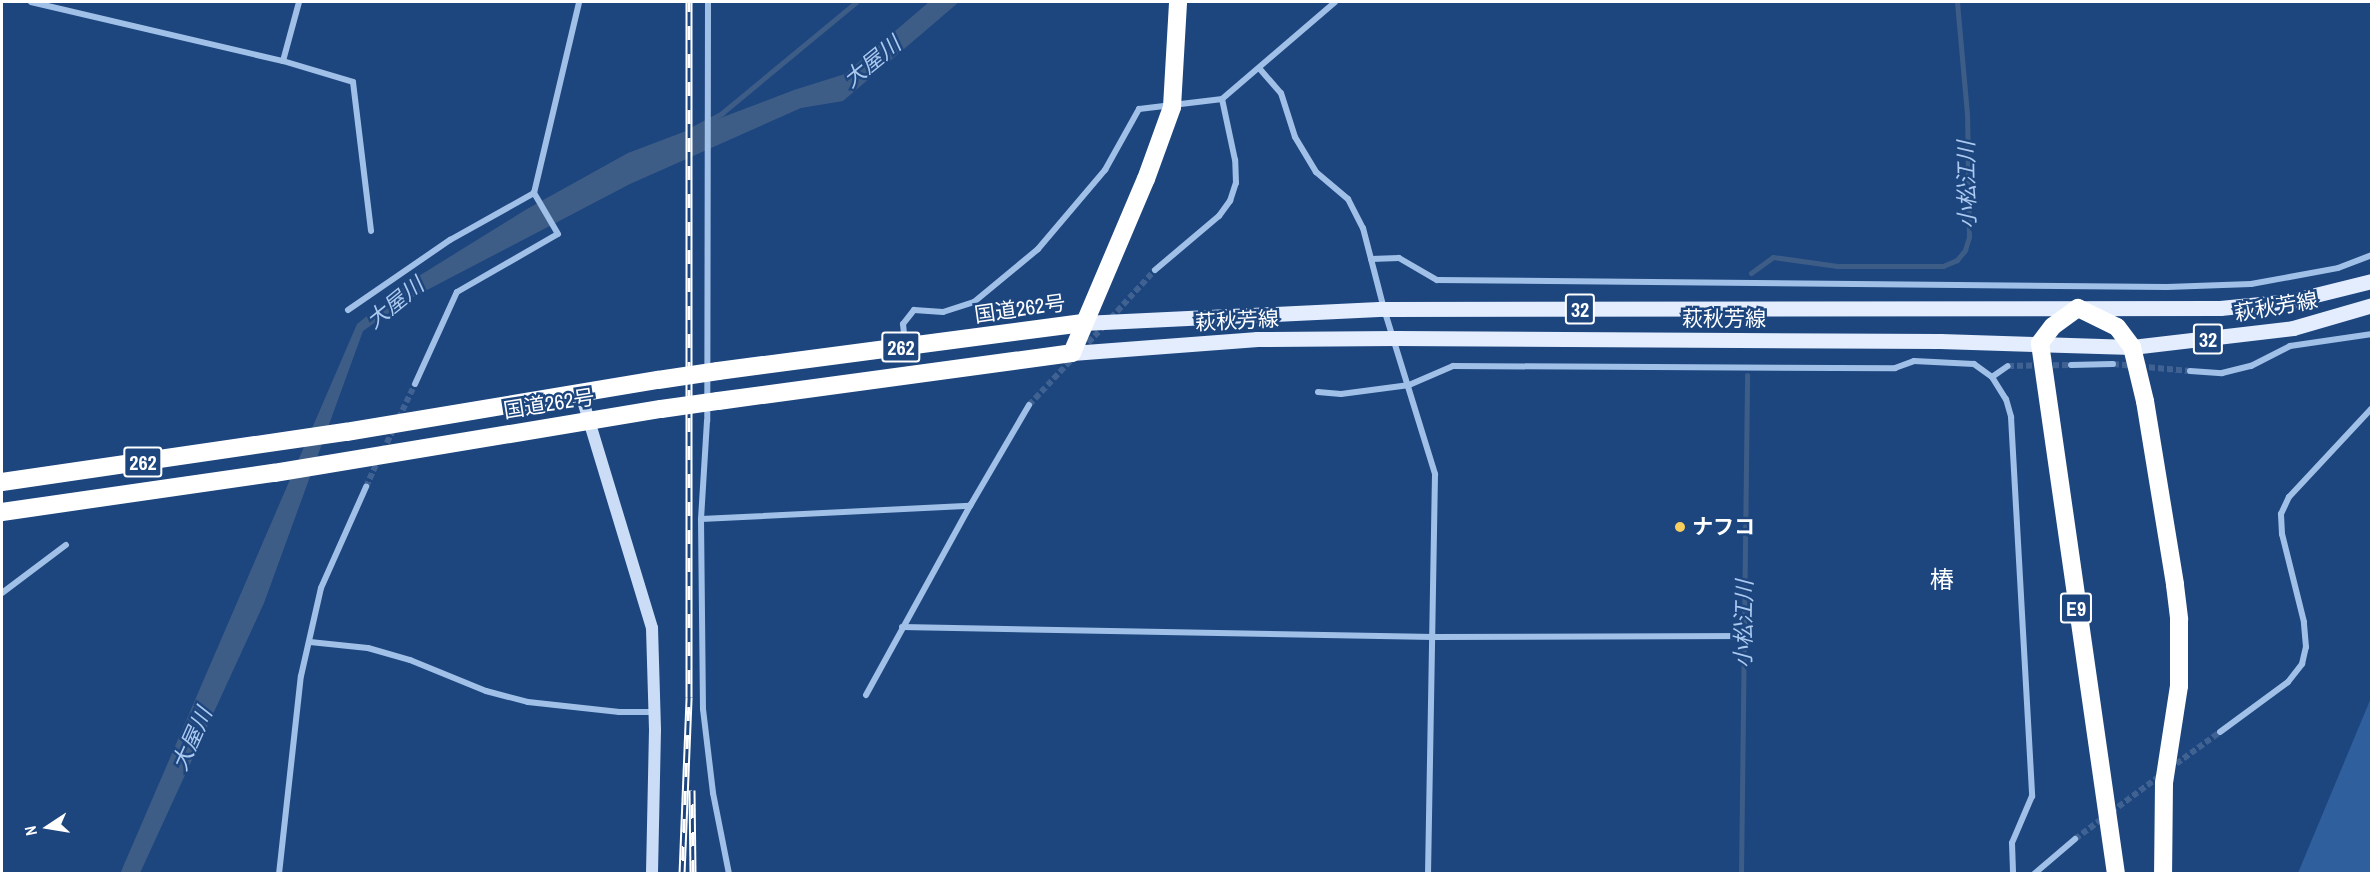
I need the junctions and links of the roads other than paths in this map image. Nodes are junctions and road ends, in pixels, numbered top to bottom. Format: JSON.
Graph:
{"nodes":[{"id":1,"x":31,"y":2,"type":"edge"},
{"id":2,"x":299,"y":2,"type":"edge"},
{"id":3,"x":579,"y":2,"type":"edge"},
{"id":4,"x":708,"y":2,"type":"edge"},
{"id":5,"x":1178,"y":2,"type":"edge"},
{"id":6,"x":1335,"y":2,"type":"edge"},
{"id":7,"x":283,"y":61,"type":"junction"},
{"id":8,"x":1259,"y":69,"type":"junction"},
{"id":9,"x":1222,"y":99,"type":"junction"},
{"id":10,"x":1172,"y":106,"type":"junction"},
{"id":11,"x":535,"y":196,"type":"junction"},
{"id":12,"x":371,"y":231,"type":"dead end"},
{"id":13,"x":2372,"y":255,"type":"edge"},
{"id":14,"x":1371,"y":259,"type":"junction"},
{"id":15,"x":1155,"y":270,"type":"tunnel mouth"},
{"id":16,"x":2372,"y":281,"type":"edge"},
{"id":17,"x":2372,"y":305,"type":"edge"},
{"id":18,"x":2078,"y":308,"type":"junction"},
{"id":19,"x":1384,"y":309,"type":"junction"},
{"id":20,"x":348,"y":310,"type":"dead end"},
{"id":21,"x":1083,"y":323,"type":"junction"},
{"id":22,"x":2372,"y":334,"type":"edge"},
{"id":23,"x":1395,"y":338,"type":"junction"},
{"id":24,"x":2040,"y":343,"type":"junction"},
{"id":25,"x":905,"y":346,"type":"junction"},
{"id":26,"x":2132,"y":347,"type":"junction"},
{"id":27,"x":1072,"y":353,"type":"junction"},
{"id":28,"x":2113,"y":364,"type":"tunnel mouth"},
{"id":29,"x":2071,"y":365,"type":"tunnel mouth"},
{"id":30,"x":2008,"y":366,"type":"tunnel mouth"},
{"id":31,"x":2190,"y":371,"type":"tunnel mouth"},
{"id":32,"x":1992,"y":377,"type":"junction"},
{"id":33,"x":415,"y":384,"type":"tunnel mouth"},
{"id":34,"x":1408,"y":385,"type":"junction"},
{"id":35,"x":580,"y":391,"type":"junction"},
{"id":36,"x":1318,"y":392,"type":"dead end"},
{"id":37,"x":1029,"y":405,"type":"tunnel mouth"},
{"id":38,"x":2372,"y":408,"type":"edge"},
{"id":39,"x":589,"y":420,"type":"junction"},
{"id":40,"x":2,"y":482,"type":"edge"},
{"id":41,"x":366,"y":487,"type":"tunnel mouth"},
{"id":42,"x":973,"y":500,"type":"junction"},
{"id":43,"x":2,"y":512,"type":"edge"},
{"id":44,"x":701,"y":519,"type":"junction"},
{"id":45,"x":66,"y":545,"type":"dead end"},
{"id":46,"x":2,"y":593,"type":"edge"},
{"id":47,"x":902,"y":627,"type":"junction"},
{"id":48,"x":1748,"y":636,"type":"dead end"},
{"id":49,"x":1434,"y":637,"type":"junction"},
{"id":50,"x":310,"y":642,"type":"junction"},
{"id":51,"x":866,"y":695,"type":"dead end"},
{"id":52,"x":654,"y":712,"type":"junction"},
{"id":53,"x":2220,"y":732,"type":"tunnel mouth"},
{"id":54,"x":2075,"y":839,"type":"tunnel mouth"},
{"id":55,"x":279,"y":873,"type":"edge"},
{"id":56,"x":652,"y":873,"type":"edge"},
{"id":57,"x":729,"y":873,"type":"edge"},
{"id":58,"x":1428,"y":873,"type":"edge"},
{"id":59,"x":2013,"y":873,"type":"edge"},
{"id":60,"x":2034,"y":873,"type":"edge"},
{"id":61,"x":2116,"y":873,"type":"edge"},
{"id":62,"x":2163,"y":873,"type":"edge"}],
"edges":[{"from":1,"to":7,"type":"street"},
{"from":2,"to":7,"type":"street"},
{"from":3,"to":11,"type":"street"},
{"from":4,"to":44,"type":"street"},
{"from":5,"to":10,"type":"highway","name":"国道262号"},
{"from":6,"to":8,"type":"street"},
{"from":7,"to":12,"type":"street"},
{"from":8,"to":9,"type":"street"},
{"from":8,"to":14,"type":"street"},
{"from":9,"to":10,"type":"street"},
{"from":9,"to":15,"type":"street"},
{"from":10,"to":21,"type":"highway","name":"国道262号"},
{"from":10,"to":25,"type":"street"},
{"from":11,"to":20,"type":"street"},
{"from":11,"to":33,"type":"street"},
{"from":13,"to":14,"type":"street"},
{"from":14,"to":19,"type":"street"},
{"from":16,"to":18,"type":"main road","name":"萩秋芳線","number":"32"},
{"from":17,"to":26,"type":"main road","name":"萩秋芳線","number":"32"},
{"from":18,"to":19,"type":"main road","name":"萩秋芳線","number":"32"},
{"from":18,"to":24,"type":"highway"},
{"from":18,"to":26,"type":"highway"},
{"from":19,"to":21,"type":"main road","name":"萩秋芳線","number":"32"},
{"from":19,"to":23,"type":"street"},
{"from":21,"to":25,"type":"highway","name":"国道262号","number":"262"},
{"from":21,"to":27,"type":"highway","name":"国道262号"},
{"from":22,"to":31,"type":"street"},
{"from":23,"to":24,"type":"main road","name":"萩秋芳線","number":"32"},
{"from":23,"to":27,"type":"main road","name":"萩秋芳線","number":"32"},
{"from":23,"to":34,"type":"street"},
{"from":24,"to":26,"type":"main road","name":"萩秋芳線","number":"32"},
{"from":24,"to":61,"type":"highway","number":"E9"},
{"from":25,"to":35,"type":"highway","name":"国道262号","number":"262","bridge":true},
{"from":26,"to":62,"type":"highway"},
{"from":27,"to":39,"type":"highway","name":"国道262号","number":"262","bridge":true},
{"from":28,"to":29,"type":"street"},
{"from":30,"to":32,"type":"street"},
{"from":32,"to":34,"type":"street"},
{"from":32,"to":59,"type":"street"},
{"from":34,"to":36,"type":"street"},
{"from":34,"to":49,"type":"street"},
{"from":35,"to":39,"type":"street"},
{"from":35,"to":40,"type":"highway","name":"国道262号","number":"262"},
{"from":37,"to":42,"type":"street"},
{"from":38,"to":53,"type":"street"},
{"from":39,"to":43,"type":"highway","name":"国道262号","number":"262"},
{"from":39,"to":52,"type":"street"},
{"from":41,"to":50,"type":"street"},
{"from":42,"to":44,"type":"street"},
{"from":42,"to":47,"type":"street"},
{"from":44,"to":57,"type":"street"},
{"from":45,"to":46,"type":"street"},
{"from":47,"to":49,"type":"street"},
{"from":47,"to":51,"type":"street"},
{"from":48,"to":49,"type":"street"},
{"from":49,"to":58,"type":"street"},
{"from":50,"to":52,"type":"street"},
{"from":50,"to":55,"type":"street"},
{"from":52,"to":56,"type":"street"},
{"from":54,"to":60,"type":"street"}]}
